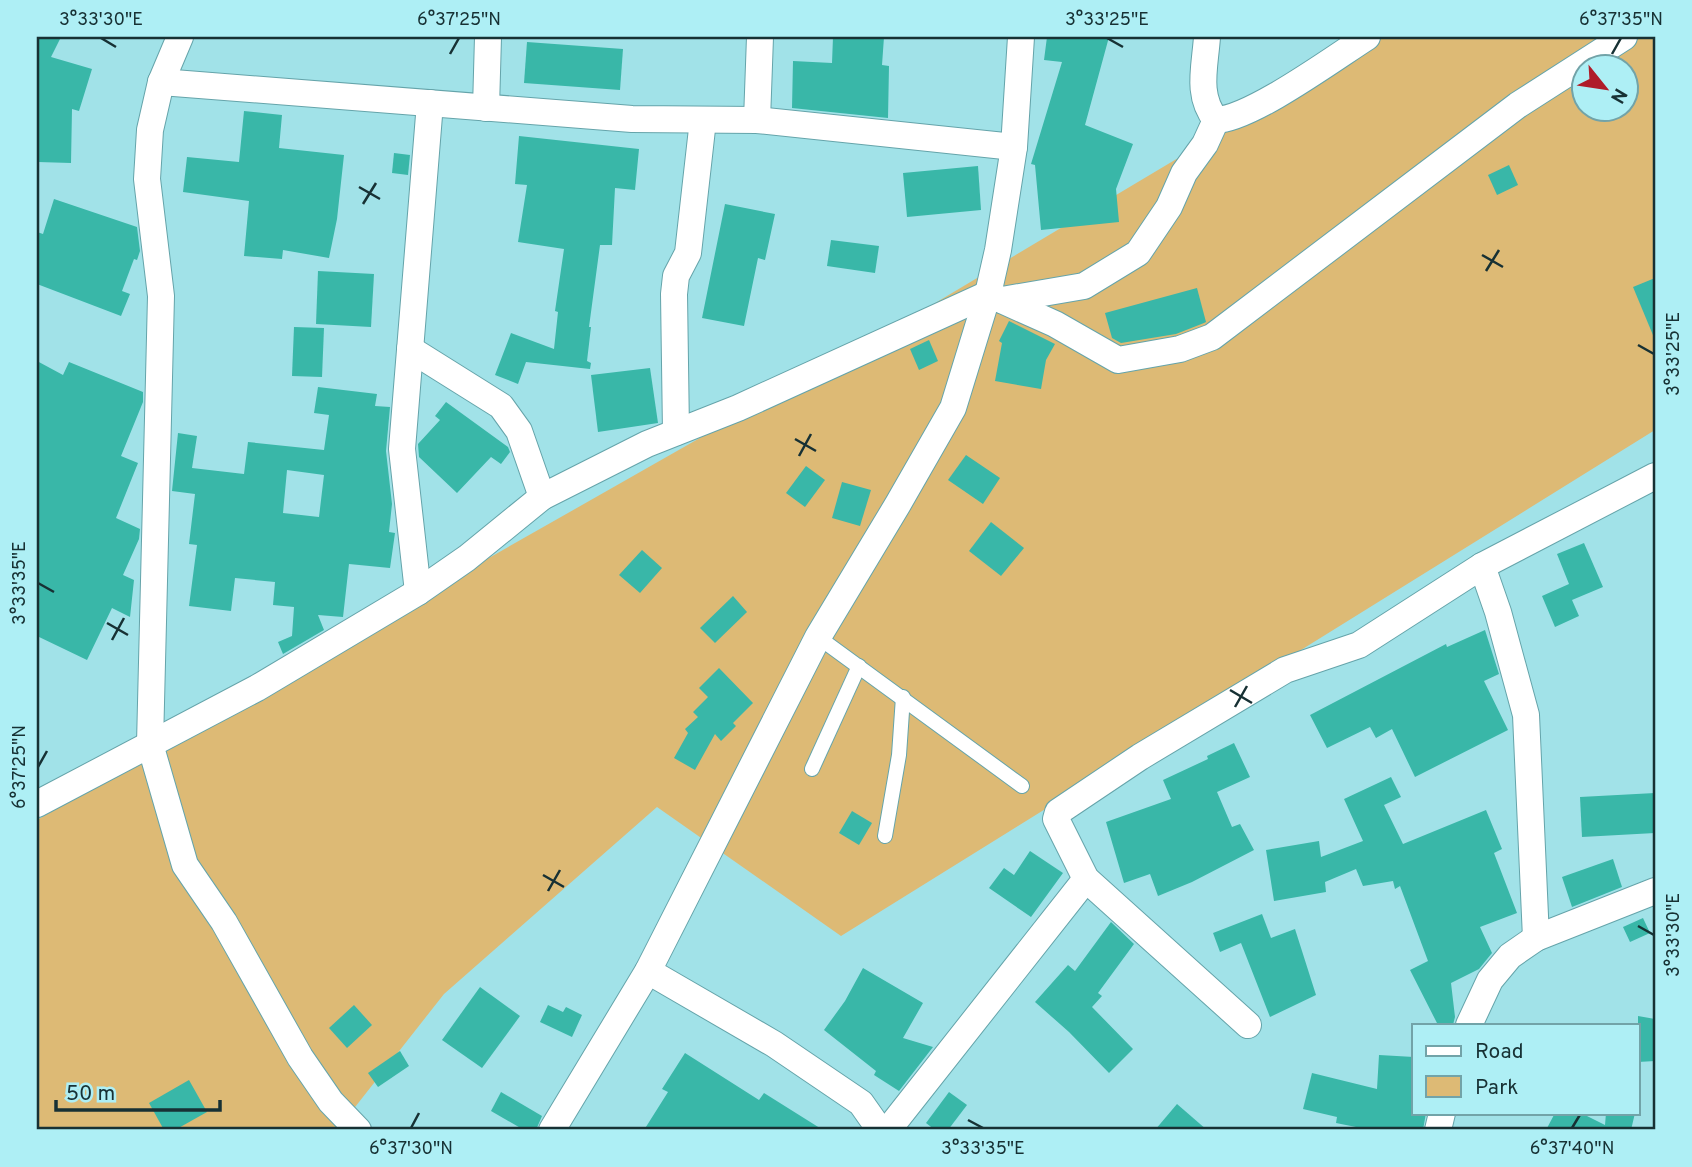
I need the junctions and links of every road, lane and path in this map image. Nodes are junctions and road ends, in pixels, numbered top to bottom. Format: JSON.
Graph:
{"nodes":[{"id":1,"x":180,"y":37,"type":"edge"},
{"id":2,"x":488,"y":37,"type":"edge"},
{"id":3,"x":760,"y":37,"type":"edge"},
{"id":4,"x":1021,"y":37,"type":"edge"},
{"id":5,"x":1207,"y":37,"type":"edge"},
{"id":6,"x":1367,"y":37,"type":"edge"},
{"id":7,"x":1624,"y":37,"type":"edge"},
{"id":8,"x":162,"y":82,"type":"junction"},
{"id":9,"x":430,"y":103,"type":"junction"},
{"id":10,"x":486,"y":108,"type":"junction"},
{"id":11,"x":703,"y":120,"type":"junction"},
{"id":12,"x":757,"y":120,"type":"junction"},
{"id":13,"x":1216,"y":120,"type":"junction"},
{"id":14,"x":1014,"y":146,"type":"junction"},
{"id":15,"x":995,"y":297,"type":"junction"},
{"id":16,"x":410,"y":349,"type":"junction"},
{"id":17,"x":676,"y":432,"type":"junction"},
{"id":18,"x":1655,"y":476,"type":"edge"},
{"id":19,"x":542,"y":496,"type":"junction"},
{"id":20,"x":1482,"y":566,"type":"junction"},
{"id":21,"x":418,"y":592,"type":"junction"},
{"id":22,"x":818,"y":637,"type":"junction"},
{"id":23,"x":859,"y":666,"type":"junction"},
{"id":24,"x":903,"y":697,"type":"junction"},
{"id":25,"x":150,"y":744,"type":"junction"},
{"id":26,"x":813,"y":769,"type":"dead end"},
{"id":27,"x":1022,"y":786,"type":"dead end"},
{"id":28,"x":37,"y":804,"type":"edge"},
{"id":29,"x":885,"y":836,"type":"dead end"},
{"id":30,"x":1086,"y":879,"type":"junction"},
{"id":31,"x":1655,"y":891,"type":"edge"},
{"id":32,"x":1536,"y":938,"type":"junction"},
{"id":33,"x":648,"y":971,"type":"junction"},
{"id":34,"x":1469,"y":1024,"type":"edge"},
{"id":35,"x":1248,"y":1025,"type":"dead end"},
{"id":36,"x":358,"y":1130,"type":"edge"},
{"id":37,"x":552,"y":1130,"type":"edge"},
{"id":38,"x":880,"y":1130,"type":"edge"},
{"id":39,"x":888,"y":1130,"type":"edge"}],
"edges":[{"from":1,"to":8,"type":"street"},
{"from":2,"to":10,"type":"street"},
{"from":3,"to":12,"type":"street"},
{"from":4,"to":14,"type":"street"},
{"from":5,"to":13,"type":"street"},
{"from":6,"to":13,"type":"street"},
{"from":7,"to":15,"type":"street"},
{"from":8,"to":9,"type":"street"},
{"from":8,"to":25,"type":"street"},
{"from":9,"to":10,"type":"street"},
{"from":9,"to":16,"type":"street"},
{"from":10,"to":11,"type":"street"},
{"from":11,"to":12,"type":"street"},
{"from":11,"to":17,"type":"street"},
{"from":12,"to":14,"type":"street"},
{"from":13,"to":15,"type":"street"},
{"from":14,"to":15,"type":"street"},
{"from":15,"to":17,"type":"street"},
{"from":15,"to":22,"type":"street"},
{"from":16,"to":19,"type":"street"},
{"from":16,"to":21,"type":"street"},
{"from":17,"to":19,"type":"street"},
{"from":18,"to":20,"type":"street"},
{"from":19,"to":21,"type":"street"},
{"from":20,"to":30,"type":"street"},
{"from":20,"to":32,"type":"street"},
{"from":21,"to":25,"type":"street"},
{"from":22,"to":23,"type":"lane"},
{"from":22,"to":33,"type":"street"},
{"from":23,"to":24,"type":"lane"},
{"from":23,"to":26,"type":"lane"},
{"from":24,"to":27,"type":"lane"},
{"from":24,"to":29,"type":"lane"},
{"from":25,"to":28,"type":"street"},
{"from":25,"to":36,"type":"street"},
{"from":30,"to":35,"type":"street"},
{"from":30,"to":39,"type":"street"},
{"from":31,"to":32,"type":"street"},
{"from":32,"to":34,"type":"street"},
{"from":33,"to":37,"type":"street"},
{"from":33,"to":38,"type":"street"}]}
